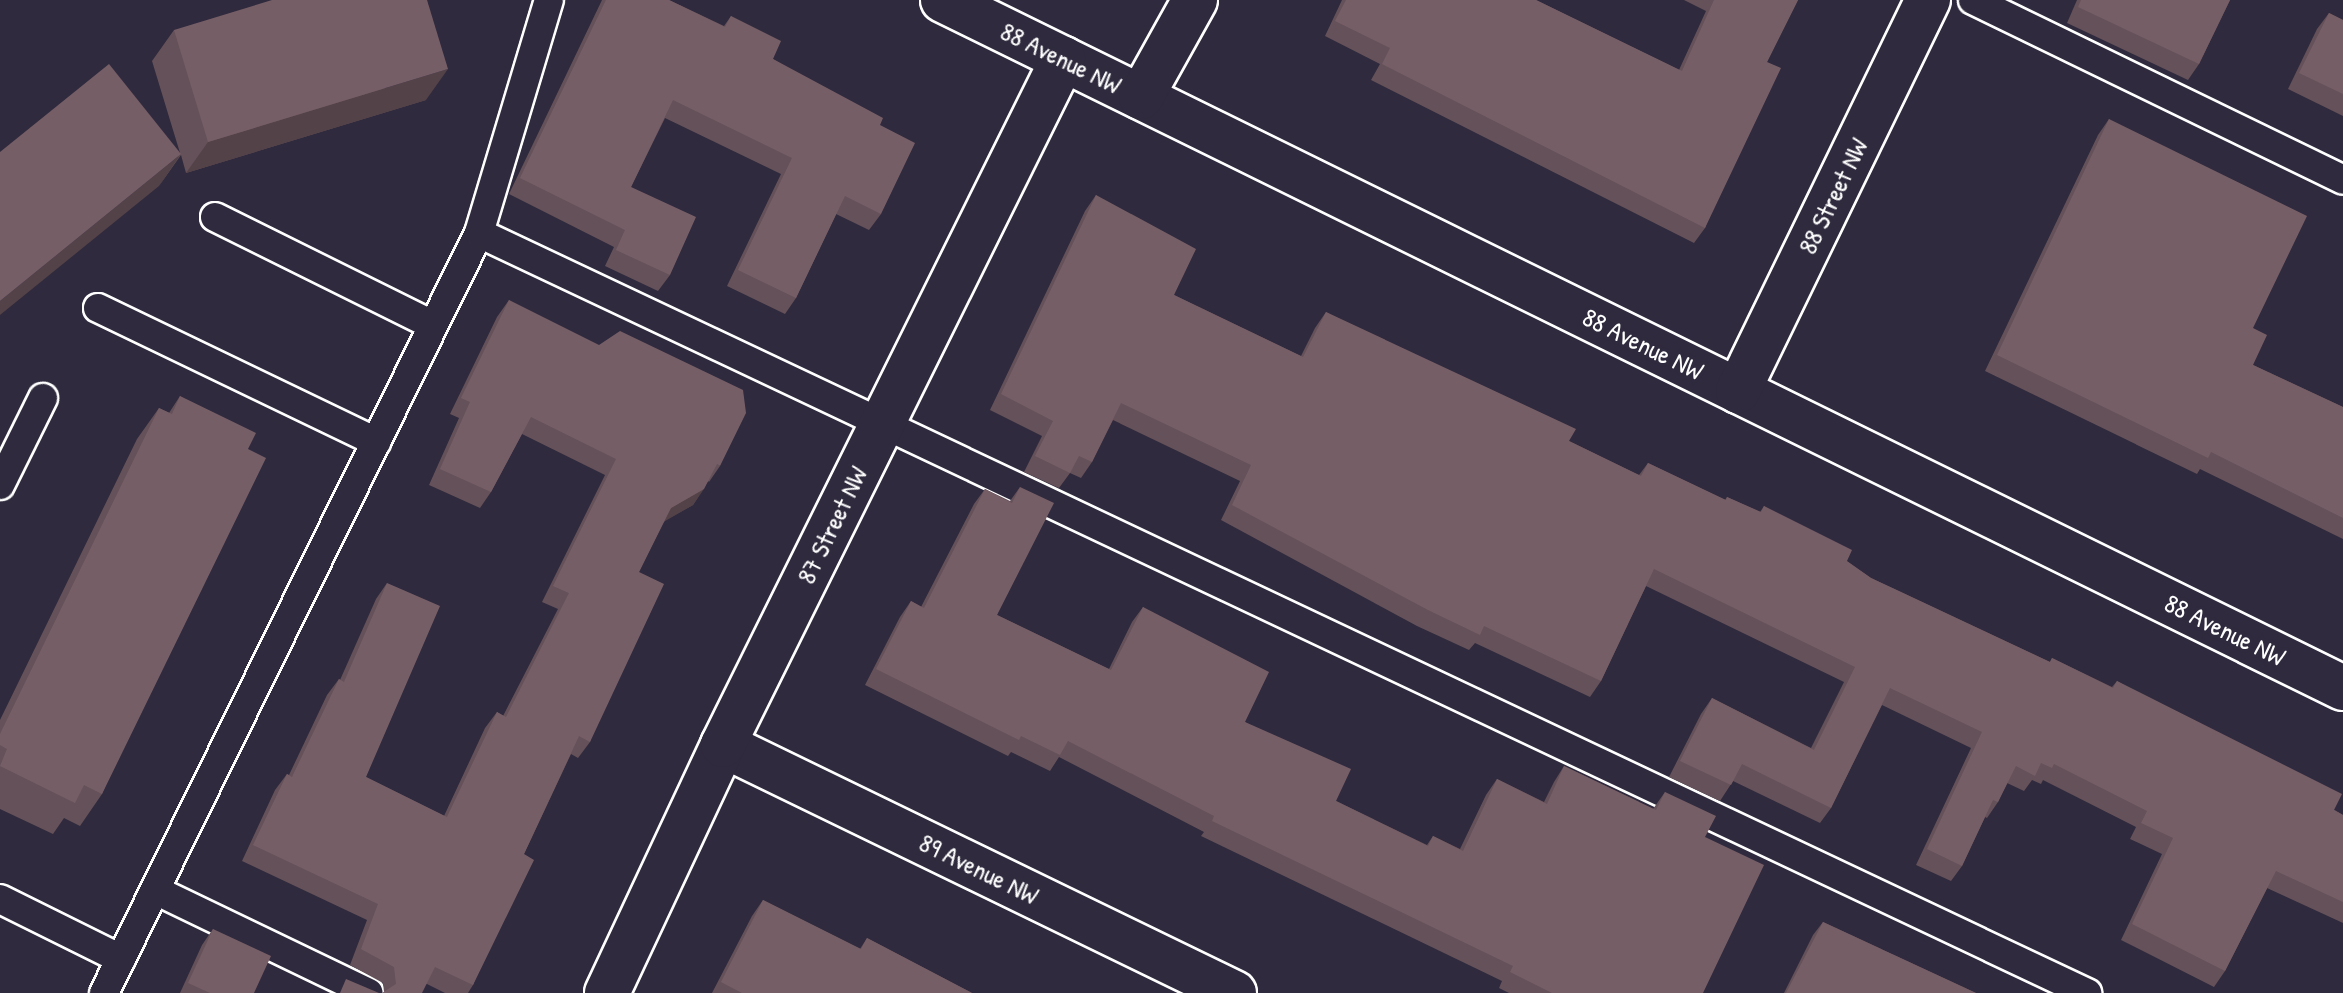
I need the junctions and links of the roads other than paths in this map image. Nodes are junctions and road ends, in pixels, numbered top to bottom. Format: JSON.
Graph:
{"nodes":[{"id":1,"x":549,"y":0,"type":"edge"},
{"id":2,"x":943,"y":0,"type":"edge"},
{"id":3,"x":1195,"y":0,"type":"edge"},
{"id":4,"x":1928,"y":0,"type":"edge"},
{"id":5,"x":1973,"y":0,"type":"edge"},
{"id":6,"x":1063,"y":59,"type":"junction"},
{"id":7,"x":1141,"y":97,"type":"junction"},
{"id":8,"x":2343,"y":180,"type":"edge"},
{"id":9,"x":215,"y":217,"type":"dead end"},
{"id":10,"x":479,"y":233,"type":"junction"},
{"id":11,"x":98,"y":308,"type":"dead end"},
{"id":12,"x":433,"y":325,"type":"junction"},
{"id":13,"x":1738,"y":391,"type":"junction"},
{"id":14,"x":43,"y":398,"type":"dead end"},
{"id":15,"x":880,"y":427,"type":"junction"},
{"id":16,"x":376,"y":442,"type":"junction"},
{"id":17,"x":0,"y":485,"type":"edge"},
{"id":18,"x":2343,"y":688,"type":"edge"},
{"id":19,"x":723,"y":745,"type":"junction"},
{"id":20,"x":155,"y":890,"type":"junction"},
{"id":21,"x":0,"y":899,"type":"edge"},
{"id":22,"x":121,"y":959,"type":"junction"},
{"id":23,"x":104,"y":993,"type":"edge"},
{"id":24,"x":369,"y":993,"type":"edge"},
{"id":25,"x":607,"y":993,"type":"edge"},
{"id":26,"x":1234,"y":993,"type":"edge"},
{"id":27,"x":2087,"y":993,"type":"edge"}],
"edges":[{"from":1,"to":10,"type":"lane"},
{"from":2,"to":6,"type":"street","name":"88 Avenue NW"},
{"from":3,"to":7,"type":"street"},
{"from":4,"to":13,"type":"street","name":"88 Street NW"},
{"from":5,"to":8,"type":"lane"},
{"from":6,"to":7,"type":"street","name":"88 Avenue NW"},
{"from":6,"to":15,"type":"street","name":"87 Street NW"},
{"from":7,"to":13,"type":"street","name":"88 Avenue NW"},
{"from":9,"to":12,"type":"lane"},
{"from":10,"to":12,"type":"lane"},
{"from":10,"to":15,"type":"lane"},
{"from":11,"to":16,"type":"lane"},
{"from":12,"to":16,"type":"lane"},
{"from":13,"to":18,"type":"street","name":"88 Avenue NW"},
{"from":14,"to":17,"type":"lane"},
{"from":15,"to":19,"type":"street","name":"87 Street NW"},
{"from":15,"to":27,"type":"lane"},
{"from":16,"to":20,"type":"lane"},
{"from":19,"to":25,"type":"street","name":"87 Street NW"},
{"from":19,"to":26,"type":"street","name":"89 Avenue NW"},
{"from":20,"to":22,"type":"lane"},
{"from":20,"to":24,"type":"lane"},
{"from":21,"to":22,"type":"lane"},
{"from":22,"to":23,"type":"lane"}]}
